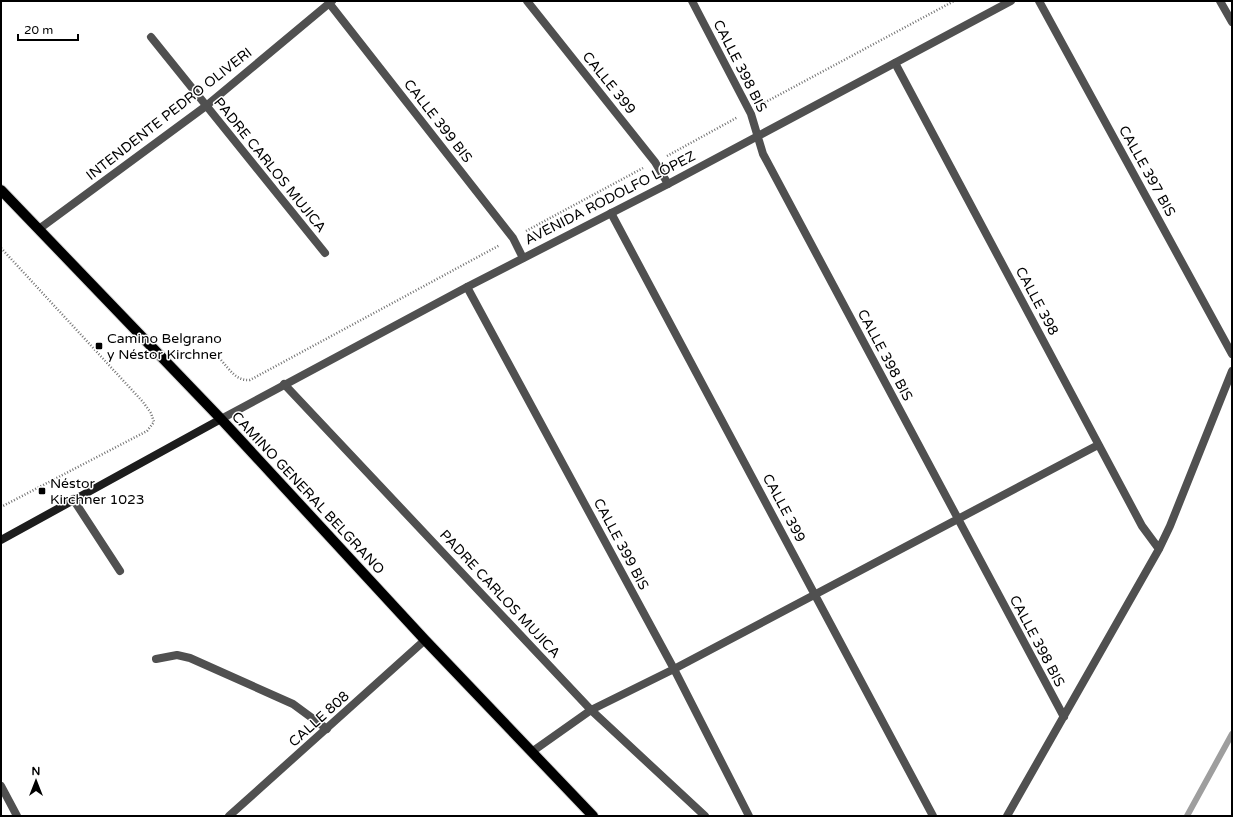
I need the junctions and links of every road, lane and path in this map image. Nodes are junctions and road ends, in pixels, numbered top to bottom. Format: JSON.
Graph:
{"nodes":[{"id":1,"x":527,"y":1,"type":"edge"},
{"id":2,"x":692,"y":1,"type":"edge"},
{"id":3,"x":954,"y":1,"type":"edge"},
{"id":4,"x":1011,"y":1,"type":"edge"},
{"id":5,"x":1039,"y":1,"type":"edge"},
{"id":6,"x":1220,"y":1,"type":"edge"},
{"id":7,"x":331,"y":2,"type":"edge"},
{"id":8,"x":1232,"y":22,"type":"edge"},
{"id":9,"x":151,"y":37,"type":"dead end"},
{"id":10,"x":895,"y":63,"type":"junction"},
{"id":11,"x":206,"y":106,"type":"junction"},
{"id":12,"x":750,"y":111,"type":"junction"},
{"id":13,"x":758,"y":136,"type":"junction"},
{"id":14,"x":655,"y":162,"type":"junction"},
{"id":15,"x":668,"y":184,"type":"junction"},
{"id":16,"x":1,"y":190,"type":"edge"},
{"id":17,"x":611,"y":213,"type":"junction"},
{"id":18,"x":39,"y":229,"type":"junction"},
{"id":19,"x":513,"y":238,"type":"junction"},
{"id":20,"x":1,"y":248,"type":"edge"},
{"id":21,"x":325,"y":253,"type":"dead end"},
{"id":22,"x":523,"y":258,"type":"junction"},
{"id":23,"x":467,"y":287,"type":"junction"},
{"id":24,"x":1232,"y":354,"type":"edge"},
{"id":25,"x":221,"y":360,"type":"dead end"},
{"id":26,"x":1232,"y":371,"type":"edge"},
{"id":27,"x":284,"y":384,"type":"junction"},
{"id":28,"x":221,"y":419,"type":"junction"},
{"id":29,"x":1098,"y":444,"type":"junction"},
{"id":30,"x":73,"y":499,"type":"junction"},
{"id":31,"x":1,"y":507,"type":"edge"},
{"id":32,"x":958,"y":520,"type":"junction"},
{"id":33,"x":1,"y":540,"type":"edge"},
{"id":34,"x":1159,"y":549,"type":"junction"},
{"id":35,"x":120,"y":571,"type":"dead end"},
{"id":36,"x":815,"y":594,"type":"junction"},
{"id":37,"x":425,"y":640,"type":"junction"},
{"id":38,"x":156,"y":659,"type":"dead end"},
{"id":39,"x":674,"y":669,"type":"junction"},
{"id":40,"x":591,"y":710,"type":"junction"},
{"id":41,"x":1064,"y":717,"type":"junction"},
{"id":42,"x":328,"y":729,"type":"junction"},
{"id":43,"x":533,"y":751,"type":"junction"},
{"id":44,"x":1,"y":786,"type":"edge"},
{"id":45,"x":17,"y":816,"type":"edge"},
{"id":46,"x":229,"y":816,"type":"edge"},
{"id":47,"x":594,"y":816,"type":"edge"},
{"id":48,"x":705,"y":816,"type":"edge"},
{"id":49,"x":749,"y":816,"type":"edge"},
{"id":50,"x":933,"y":816,"type":"edge"},
{"id":51,"x":1007,"y":816,"type":"edge"}],
"edges":[{"from":1,"to":14,"type":"street","name":"CALLE 399"},
{"from":2,"to":12,"type":"street","name":"CALLE 398 BIS"},
{"from":3,"to":12,"type":"path"},
{"from":4,"to":10,"type":"street","name":"AVENIDA RODOLFO LÓPEZ"},
{"from":5,"to":24,"type":"street","name":"CALLE 397 BIS"},
{"from":6,"to":8,"type":"street"},
{"from":7,"to":11,"type":"street","name":"INTENDENTE PEDRO OLIVERI"},
{"from":7,"to":19,"type":"street","name":"CALLE 399 BIS"},
{"from":9,"to":11,"type":"street","name":"PADRE CARLOS MUJICA"},
{"from":10,"to":13,"type":"street","name":"AVENIDA RODOLFO LÓPEZ"},
{"from":10,"to":29,"type":"street","name":"CALLE 398"},
{"from":11,"to":18,"type":"street","name":"INTENDENTE PEDRO OLIVERI"},
{"from":11,"to":21,"type":"street","name":"PADRE CARLOS MUJICA"},
{"from":12,"to":13,"type":"street","name":"CALLE 398 BIS"},
{"from":12,"to":14,"type":"path"},
{"from":13,"to":15,"type":"street","name":"AVENIDA RODOLFO LÓPEZ"},
{"from":13,"to":32,"type":"street","name":"CALLE 398 BIS"},
{"from":14,"to":15,"type":"street","name":"CALLE 399"},
{"from":14,"to":19,"type":"path"},
{"from":15,"to":17,"type":"street","name":"AVENIDA RODOLFO LÓPEZ"},
{"from":16,"to":18,"type":"main road","name":"CAMINO GENERAL BELGRANO"},
{"from":17,"to":22,"type":"street","name":"AVENIDA RODOLFO LÓPEZ"},
{"from":17,"to":36,"type":"street","name":"CALLE 399"},
{"from":18,"to":28,"type":"main road","name":"CAMINO GENERAL BELGRANO"},
{"from":19,"to":22,"type":"street","name":"CALLE 399 BIS"},
{"from":19,"to":25,"type":"path"},
{"from":20,"to":31,"type":"path"},
{"from":22,"to":23,"type":"street","name":"AVENIDA RODOLFO LÓPEZ"},
{"from":23,"to":27,"type":"street","name":"AVENIDA RODOLFO LÓPEZ"},
{"from":23,"to":39,"type":"street","name":"CALLE 399 BIS"},
{"from":26,"to":34,"type":"street"},
{"from":27,"to":28,"type":"street","name":"AVENIDA RODOLFO LÓPEZ"},
{"from":27,"to":40,"type":"street","name":"PADRE CARLOS MUJICA"},
{"from":28,"to":30,"type":"main road"},
{"from":28,"to":37,"type":"main road","name":"CAMINO GENERAL BELGRANO"},
{"from":29,"to":32,"type":"street"},
{"from":29,"to":34,"type":"street","name":"CALLE 398"},
{"from":30,"to":33,"type":"main road"},
{"from":30,"to":35,"type":"street"},
{"from":32,"to":36,"type":"street"},
{"from":32,"to":41,"type":"street","name":"CALLE 398 BIS"},
{"from":34,"to":41,"type":"street"},
{"from":36,"to":39,"type":"street"},
{"from":36,"to":50,"type":"street","name":"CALLE 399"},
{"from":37,"to":42,"type":"street","name":"CALLE 808"},
{"from":37,"to":43,"type":"main road","name":"CAMINO GENERAL BELGRANO"},
{"from":38,"to":42,"type":"street"},
{"from":39,"to":40,"type":"street"},
{"from":39,"to":49,"type":"street","name":"CALLE 399 BIS"},
{"from":40,"to":43,"type":"street"},
{"from":40,"to":48,"type":"street","name":"PADRE CARLOS MUJICA"},
{"from":41,"to":51,"type":"street"},
{"from":42,"to":46,"type":"street","name":"CALLE 808"},
{"from":43,"to":47,"type":"main road","name":"CAMINO GENERAL BELGRANO"},
{"from":44,"to":45,"type":"street"}]}
